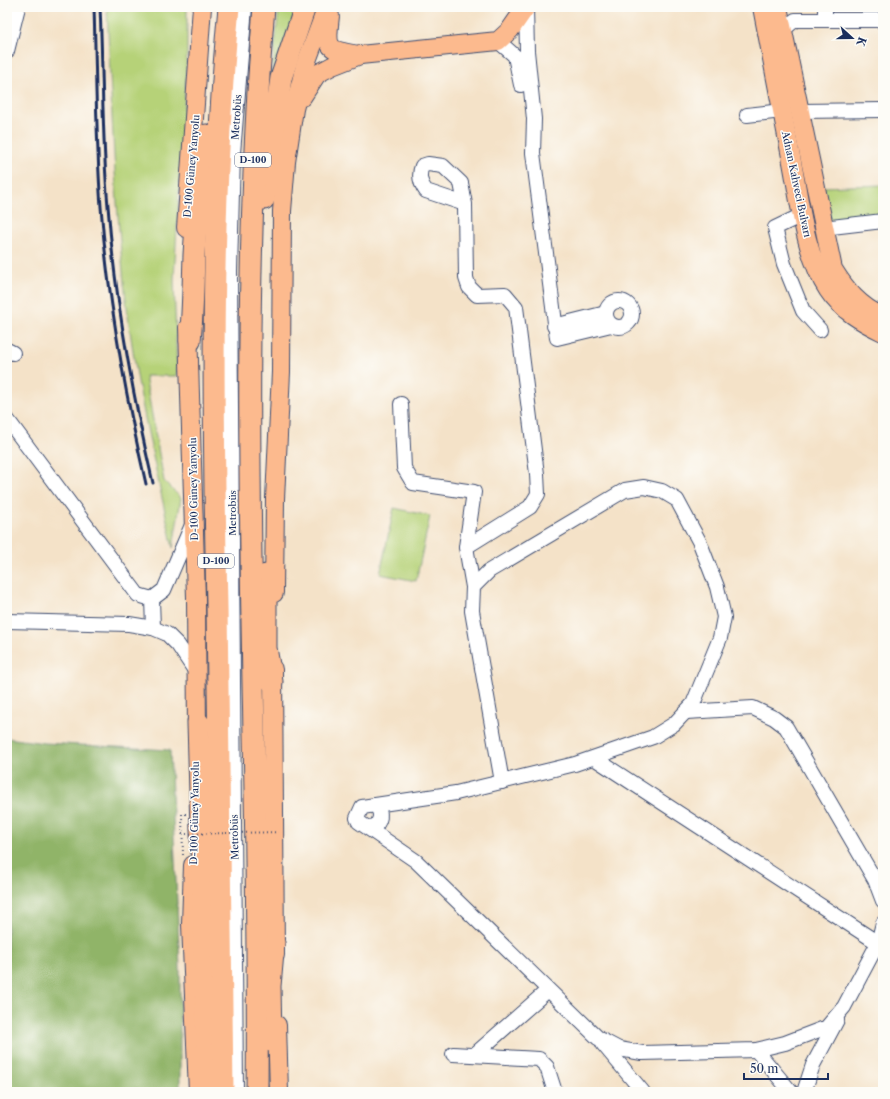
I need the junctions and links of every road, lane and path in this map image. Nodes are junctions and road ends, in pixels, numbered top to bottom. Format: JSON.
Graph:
{"nodes":[{"id":1,"x":18,"y":7,"type":"edge"},
{"id":2,"x":197,"y":7,"type":"edge"},
{"id":3,"x":202,"y":7,"type":"edge"},
{"id":4,"x":229,"y":7,"type":"edge"},
{"id":5,"x":245,"y":7,"type":"edge"},
{"id":6,"x":264,"y":7,"type":"edge"},
{"id":7,"x":304,"y":7,"type":"edge"},
{"id":8,"x":327,"y":7,"type":"edge"},
{"id":9,"x":331,"y":7,"type":"edge"},
{"id":10,"x":526,"y":7,"type":"edge"},
{"id":11,"x":762,"y":7,"type":"edge"},
{"id":12,"x":778,"y":7,"type":"edge"},
{"id":13,"x":825,"y":13,"type":"edge"},
{"id":14,"x":883,"y":20,"type":"edge"},
{"id":15,"x":227,"y":30,"type":"junction"},
{"id":16,"x":782,"y":31,"type":"junction"},
{"id":17,"x":498,"y":41,"type":"junction"},
{"id":18,"x":200,"y":44,"type":"junction"},
{"id":19,"x":7,"y":51,"type":"edge"},
{"id":20,"x":360,"y":55,"type":"junction"},
{"id":21,"x":294,"y":109,"type":"junction"},
{"id":22,"x":883,"y":110,"type":"edge"},
{"id":23,"x":782,"y":111,"type":"junction"},
{"id":24,"x":800,"y":111,"type":"junction"},
{"id":25,"x":747,"y":115,"type":"dead end"},
{"id":26,"x":532,"y":142,"type":"junction"},
{"id":27,"x":465,"y":204,"type":"dead end"},
{"id":28,"x":802,"y":215,"type":"junction"},
{"id":29,"x":883,"y":222,"type":"edge"},
{"id":30,"x":823,"y":228,"type":"junction"},
{"id":31,"x":249,"y":314,"type":"junction"},
{"id":32,"x":883,"y":317,"type":"edge"},
{"id":33,"x":608,"y":319,"type":"dead end"},
{"id":34,"x":858,"y":320,"type":"junction"},
{"id":35,"x":820,"y":330,"type":"dead end"},
{"id":36,"x":883,"y":332,"type":"edge"},
{"id":37,"x":190,"y":341,"type":"junction"},
{"id":38,"x":883,"y":342,"type":"edge"},
{"id":39,"x":250,"y":395,"type":"junction"},
{"id":40,"x":401,"y":404,"type":"dead end"},
{"id":41,"x":7,"y":419,"type":"edge"},
{"id":42,"x":193,"y":522,"type":"junction"},
{"id":43,"x":466,"y":547,"type":"junction"},
{"id":44,"x":473,"y":587,"type":"junction"},
{"id":45,"x":152,"y":600,"type":"junction"},
{"id":46,"x":7,"y":621,"type":"edge"},
{"id":47,"x":153,"y":628,"type":"junction"},
{"id":48,"x":196,"y":672,"type":"junction"},
{"id":49,"x":272,"y":682,"type":"junction"},
{"id":50,"x":686,"y":712,"type":"junction"},
{"id":51,"x":198,"y":722,"type":"junction"},
{"id":52,"x":594,"y":758,"type":"junction"},
{"id":53,"x":502,"y":782,"type":"junction"},
{"id":54,"x":182,"y":814,"type":"dead end"},
{"id":55,"x":282,"y":832,"type":"dead end"},
{"id":56,"x":182,"y":834,"type":"junction"},
{"id":57,"x":183,"y":858,"type":"dead end"},
{"id":58,"x":883,"y":901,"type":"edge"},
{"id":59,"x":883,"y":923,"type":"edge"},
{"id":60,"x":274,"y":942,"type":"junction"},
{"id":61,"x":878,"y":943,"type":"junction"},
{"id":62,"x":548,"y":990,"type":"junction"},
{"id":63,"x":844,"y":1007,"type":"junction"},
{"id":64,"x":598,"y":1038,"type":"junction"},
{"id":65,"x":756,"y":1050,"type":"junction"},
{"id":66,"x":453,"y":1054,"type":"dead end"},
{"id":67,"x":474,"y":1055,"type":"junction"},
{"id":68,"x":198,"y":1092,"type":"edge"},
{"id":69,"x":217,"y":1092,"type":"edge"},
{"id":70,"x":223,"y":1092,"type":"edge"},
{"id":71,"x":236,"y":1092,"type":"edge"},
{"id":72,"x":257,"y":1092,"type":"edge"},
{"id":73,"x":269,"y":1092,"type":"edge"},
{"id":74,"x":279,"y":1092,"type":"edge"},
{"id":75,"x":555,"y":1092,"type":"edge"},
{"id":76,"x":643,"y":1092,"type":"edge"},
{"id":77,"x":791,"y":1092,"type":"edge"},
{"id":78,"x":804,"y":1092,"type":"edge"}],
"edges":[{"from":1,"to":19,"type":"street"},
{"from":2,"to":18,"type":"main road"},
{"from":3,"to":18,"type":"main road","name":"D-100 Güney Yanyolu"},
{"from":4,"to":15,"type":"highway","number":"D-100"},
{"from":5,"to":71,"type":"street","name":"Metrobüs"},
{"from":6,"to":31,"type":"highway","number":"D-100"},
{"from":7,"to":31,"type":"highway"},
{"from":8,"to":21,"type":"main road"},
{"from":9,"to":20,"type":"main road"},
{"from":10,"to":17,"type":"main road"},
{"from":10,"to":26,"type":"street"},
{"from":11,"to":23,"type":"main road","name":"Adnan Kahveci Bulvarı"},
{"from":12,"to":16,"type":"main road","name":"Adnan Kahveci Bulvarı"},
{"from":13,"to":14,"type":"street"},
{"from":13,"to":16,"type":"street"},
{"from":15,"to":37,"type":"highway"},
{"from":15,"to":70,"type":"highway","number":"D-100"},
{"from":16,"to":24,"type":"main road","name":"Adnan Kahveci Bulvarı"},
{"from":17,"to":20,"type":"main road"},
{"from":17,"to":26,"type":"street"},
{"from":18,"to":37,"type":"main road","name":"D-100 Güney Yanyolu"},
{"from":20,"to":21,"type":"main road"},
{"from":21,"to":49,"type":"main road"},
{"from":22,"to":24,"type":"street"},
{"from":23,"to":25,"type":"street"},
{"from":23,"to":28,"type":"main road","name":"Adnan Kahveci Bulvarı"},
{"from":24,"to":30,"type":"main road","name":"Adnan Kahveci Bulvarı"},
{"from":26,"to":33,"type":"street"},
{"from":27,"to":43,"type":"street"},
{"from":28,"to":34,"type":"main road","name":"Adnan Kahveci Bulvarı"},
{"from":28,"to":35,"type":"street"},
{"from":29,"to":30,"type":"street"},
{"from":30,"to":32,"type":"main road","name":"Adnan Kahveci Bulvarı"},
{"from":31,"to":39,"type":"highway","number":"D-100"},
{"from":34,"to":36,"type":"main road","name":"Adnan Kahveci Bulvarı"},
{"from":34,"to":38,"type":"main road"},
{"from":37,"to":42,"type":"main road","name":"D-100 Güney Yanyolu"},
{"from":39,"to":49,"type":"highway"},
{"from":39,"to":72,"type":"highway","number":"D-100"},
{"from":40,"to":43,"type":"street"},
{"from":41,"to":45,"type":"street"},
{"from":42,"to":45,"type":"street"},
{"from":42,"to":48,"type":"main road","name":"D-100 Güney Yanyolu"},
{"from":43,"to":44,"type":"street"},
{"from":44,"to":50,"type":"street"},
{"from":44,"to":53,"type":"street"},
{"from":45,"to":47,"type":"street"},
{"from":46,"to":47,"type":"street"},
{"from":47,"to":48,"type":"street"},
{"from":48,"to":51,"type":"main road","name":"D-100 Güney Yanyolu"},
{"from":49,"to":60,"type":"main road"},
{"from":50,"to":52,"type":"street"},
{"from":50,"to":58,"type":"street"},
{"from":51,"to":68,"type":"main road","name":"D-100 Güney Yanyolu"},
{"from":51,"to":69,"type":"highway"},
{"from":52,"to":53,"type":"street"},
{"from":52,"to":61,"type":"street"},
{"from":53,"to":62,"type":"street"},
{"from":54,"to":56,"type":"path"},
{"from":55,"to":56,"type":"path","bridge":true},
{"from":56,"to":57,"type":"path"},
{"from":59,"to":61,"type":"street"},
{"from":60,"to":73,"type":"highway"},
{"from":60,"to":74,"type":"main road"},
{"from":61,"to":63,"type":"street"},
{"from":62,"to":64,"type":"street"},
{"from":62,"to":67,"type":"street"},
{"from":63,"to":65,"type":"street"},
{"from":63,"to":78,"type":"street"},
{"from":64,"to":65,"type":"street"},
{"from":64,"to":76,"type":"street"},
{"from":65,"to":77,"type":"street"},
{"from":66,"to":67,"type":"street"},
{"from":67,"to":75,"type":"street"}]}
